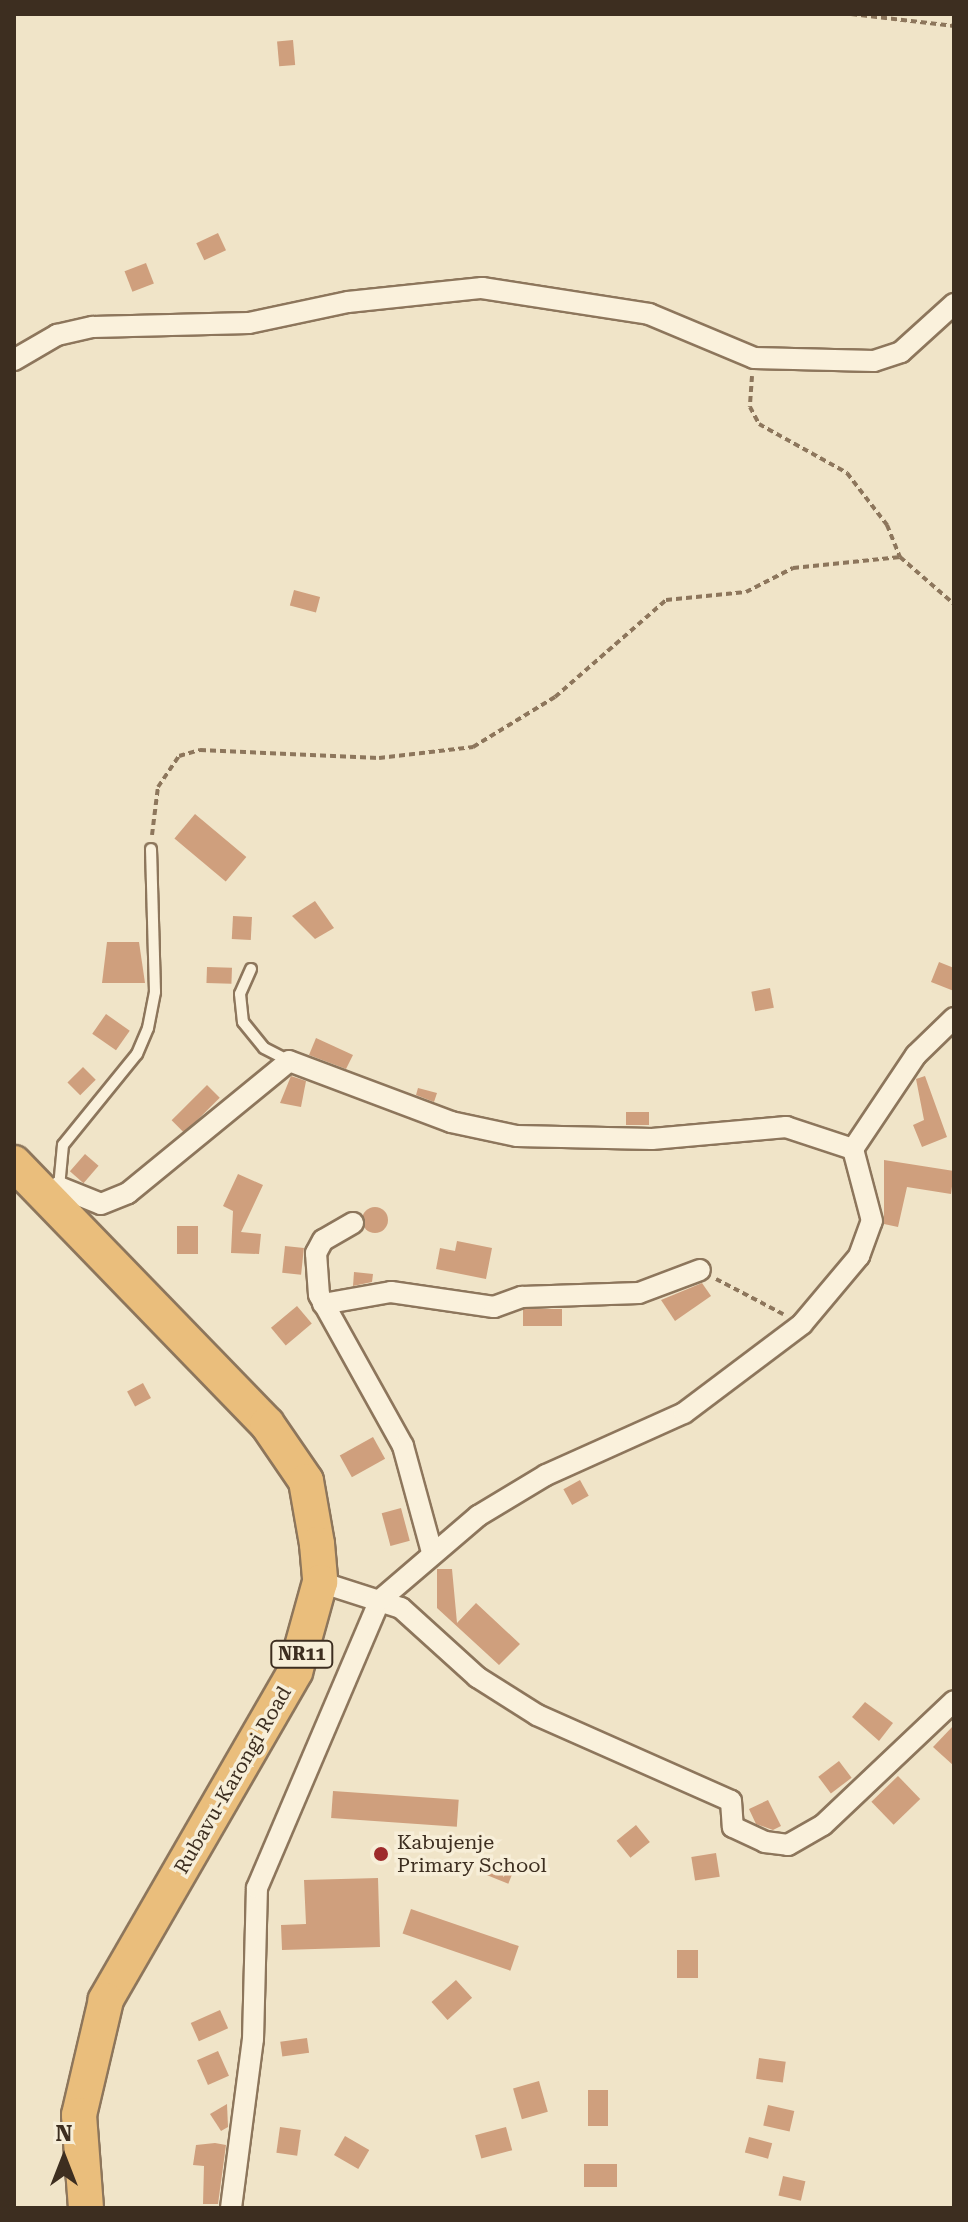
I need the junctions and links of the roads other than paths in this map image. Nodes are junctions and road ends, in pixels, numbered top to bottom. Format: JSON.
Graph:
{"nodes":[{"id":1,"x":954,"y":304,"type":"edge"},
{"id":2,"x":14,"y":360,"type":"edge"},
{"id":3,"x":151,"y":849,"type":"road end"},
{"id":4,"x":251,"y":969,"type":"dead end"},
{"id":5,"x":954,"y":1018,"type":"edge"},
{"id":6,"x":289,"y":1061,"type":"junction"},
{"id":7,"x":853,"y":1149,"type":"junction"},
{"id":8,"x":14,"y":1163,"type":"edge"},
{"id":9,"x":51,"y":1194,"type":"junction"},
{"id":10,"x":353,"y":1223,"type":"dead end"},
{"id":11,"x":700,"y":1270,"type":"road end"},
{"id":12,"x":323,"y":1304,"type":"junction"},
{"id":13,"x":432,"y":1552,"type":"junction"},
{"id":14,"x":320,"y":1582,"type":"junction"},
{"id":15,"x":380,"y":1600,"type":"junction"},
{"id":16,"x":954,"y":1701,"type":"edge"},
{"id":17,"x":86,"y":2208,"type":"edge"},
{"id":18,"x":231,"y":2208,"type":"edge"}],
"edges":[{"from":1,"to":2,"type":"street"},
{"from":3,"to":9,"type":"lane"},
{"from":4,"to":6,"type":"lane"},
{"from":5,"to":7,"type":"street"},
{"from":6,"to":7,"type":"street"},
{"from":6,"to":9,"type":"street"},
{"from":7,"to":13,"type":"street"},
{"from":8,"to":9,"type":"highway","name":"Rubavu-Karongi Road","number":"NR11"},
{"from":9,"to":14,"type":"highway","name":"Rubavu-Karongi Road","number":"NR11"},
{"from":10,"to":12,"type":"street"},
{"from":11,"to":12,"type":"street"},
{"from":12,"to":13,"type":"street"},
{"from":13,"to":15,"type":"street"},
{"from":14,"to":15,"type":"street"},
{"from":14,"to":17,"type":"highway","name":"Rubavu-Karongi Road","number":"NR11"},
{"from":15,"to":16,"type":"street"},
{"from":15,"to":18,"type":"street"}]}
